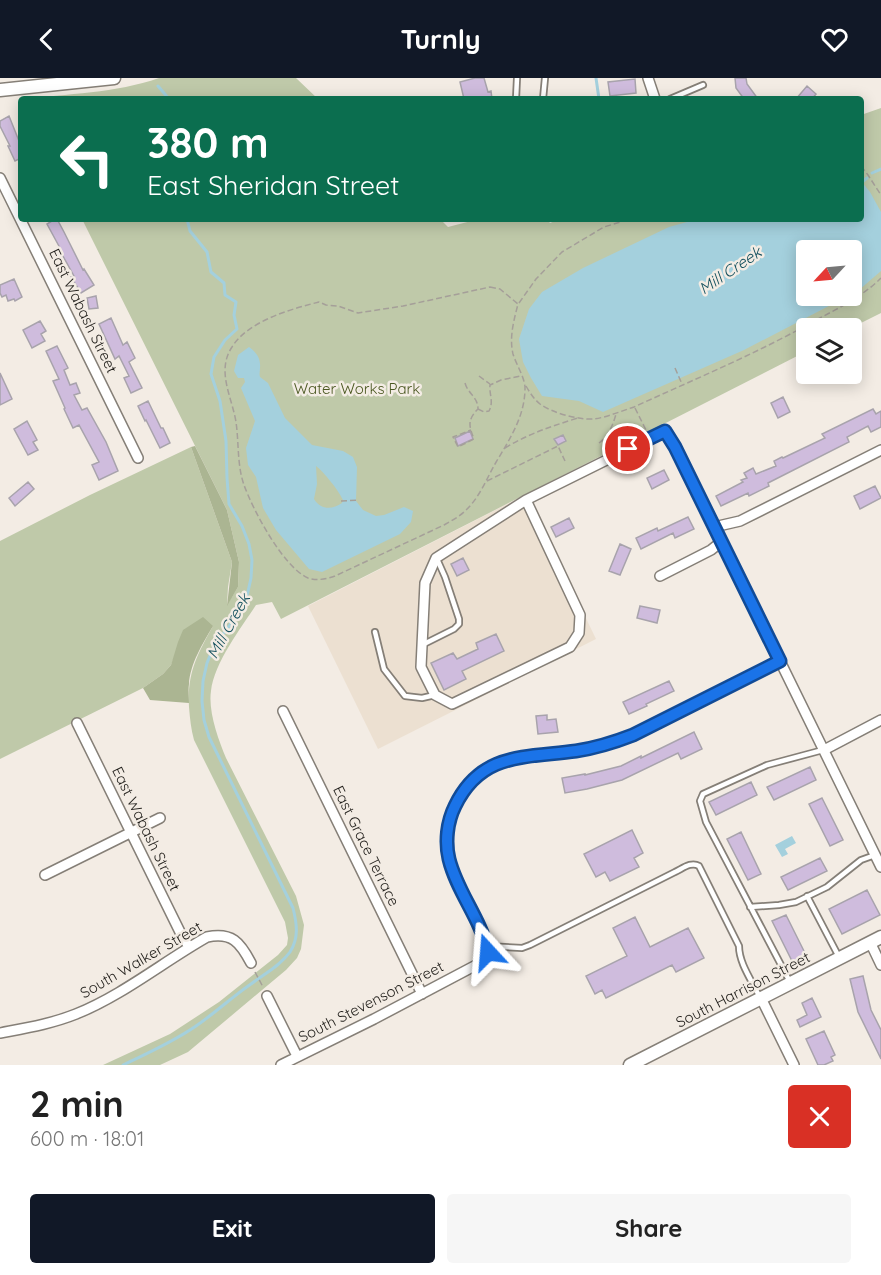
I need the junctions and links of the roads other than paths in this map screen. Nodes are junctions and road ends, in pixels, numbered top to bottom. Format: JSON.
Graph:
{"nodes":[{"id":1,"x":114,"y":78,"type":"edge"},
{"id":2,"x":517,"y":78,"type":"edge"},
{"id":3,"x":545,"y":78,"type":"edge"},
{"id":4,"x":648,"y":78,"type":"edge"},
{"id":5,"x":703,"y":84,"type":"dead end"},
{"id":6,"x":0,"y":90,"type":"edge"},
{"id":7,"x":516,"y":96,"type":"edge"},
{"id":8,"x":543,"y":96,"type":"edge"},
{"id":9,"x":654,"y":96,"type":"edge"},
{"id":10,"x":677,"y":96,"type":"edge"},
{"id":11,"x":0,"y":178,"type":"edge"},
{"id":12,"x":18,"y":215,"type":"edge"},
{"id":13,"x":22,"y":222,"type":"edge"},
{"id":14,"x":881,"y":450,"type":"edge"},
{"id":15,"x":138,"y":458,"type":"dead end"},
{"id":16,"x":526,"y":500,"type":"junction"},
{"id":17,"x":714,"y":526,"type":"junction"},
{"id":18,"x":721,"y":542,"type":"junction"},
{"id":19,"x":436,"y":558,"type":"junction"},
{"id":20,"x":660,"y":576,"type":"dead end"},
{"id":21,"x":375,"y":632,"type":"dead end"},
{"id":22,"x":422,"y":645,"type":"junction"},
{"id":23,"x":780,"y":661,"type":"junction"},
{"id":24,"x":435,"y":695,"type":"junction"},
{"id":25,"x":283,"y":711,"type":"dead end"},
{"id":26,"x":881,"y":720,"type":"edge"},
{"id":27,"x":77,"y":723,"type":"dead end"},
{"id":28,"x":824,"y":750,"type":"junction"},
{"id":29,"x":160,"y":818,"type":"dead end"},
{"id":30,"x":131,"y":832,"type":"junction"},
{"id":31,"x":876,"y":855,"type":"junction"},
{"id":32,"x":881,"y":867,"type":"edge"},
{"id":33,"x":45,"y":875,"type":"dead end"},
{"id":34,"x":807,"y":896,"type":"junction"},
{"id":35,"x":750,"y":907,"type":"junction"},
{"id":36,"x":876,"y":939,"type":"edge"},
{"id":37,"x":486,"y":946,"type":"junction"},
{"id":38,"x":189,"y":947,"type":"junction"},
{"id":39,"x":839,"y":957,"type":"junction"},
{"id":40,"x":251,"y":963,"type":"road end"},
{"id":41,"x":881,"y":965,"type":"edge"},
{"id":42,"x":790,"y":982,"type":"junction"},
{"id":43,"x":422,"y":993,"type":"junction"},
{"id":44,"x":267,"y":996,"type":"road end"},
{"id":45,"x":761,"y":998,"type":"junction"},
{"id":46,"x":0,"y":1033,"type":"edge"},
{"id":47,"x":297,"y":1056,"type":"junction"},
{"id":48,"x":281,"y":1065,"type":"edge"},
{"id":49,"x":630,"y":1065,"type":"edge"},
{"id":50,"x":794,"y":1065,"type":"edge"}],
"edges":[{"from":1,"to":6,"type":"street"},
{"from":2,"to":7,"type":"lane"},
{"from":3,"to":8,"type":"lane"},
{"from":4,"to":9,"type":"street"},
{"from":5,"to":10,"type":"lane"},
{"from":11,"to":12,"type":"street","name":"East Wabash Street"},
{"from":13,"to":15,"type":"street","name":"East Wabash Street"},
{"from":14,"to":17,"type":"street"},
{"from":16,"to":17,"type":"street"},
{"from":16,"to":19,"type":"street"},
{"from":16,"to":24,"type":"street"},
{"from":17,"to":18,"type":"street"},
{"from":18,"to":20,"type":"street"},
{"from":18,"to":23,"type":"street"},
{"from":19,"to":22,"type":"street"},
{"from":19,"to":22,"type":"lane"},
{"from":21,"to":24,"type":"lane"},
{"from":22,"to":24,"type":"street"},
{"from":23,"to":28,"type":"street"},
{"from":23,"to":37,"type":"street"},
{"from":25,"to":43,"type":"street","name":"East Grace Terrace"},
{"from":26,"to":28,"type":"street"},
{"from":27,"to":30,"type":"street","name":"East Wabash Street"},
{"from":28,"to":31,"type":"street"},
{"from":28,"to":35,"type":"lane"},
{"from":29,"to":30,"type":"street"},
{"from":30,"to":33,"type":"street"},
{"from":30,"to":38,"type":"street","name":"East Wabash Street"},
{"from":31,"to":32,"type":"street"},
{"from":31,"to":34,"type":"lane"},
{"from":34,"to":35,"type":"lane"},
{"from":34,"to":39,"type":"lane"},
{"from":35,"to":42,"type":"lane"},
{"from":36,"to":39,"type":"street","name":"South Harrison Street"},
{"from":36,"to":41,"type":"street","name":"South Harrison Street"},
{"from":37,"to":43,"type":"street","name":"South Stevenson Street"},
{"from":37,"to":45,"type":"lane"},
{"from":38,"to":40,"type":"street","name":"South Walker Street"},
{"from":38,"to":46,"type":"street","name":"South Walker Street"},
{"from":39,"to":42,"type":"street","name":"South Harrison Street"},
{"from":42,"to":45,"type":"street","name":"South Harrison Street"},
{"from":43,"to":47,"type":"street","name":"South Stevenson Street"},
{"from":44,"to":47,"type":"street"},
{"from":45,"to":49,"type":"street","name":"South Harrison Street"},
{"from":45,"to":50,"type":"street"},
{"from":47,"to":48,"type":"street","name":"South Stevenson Street"}]}
